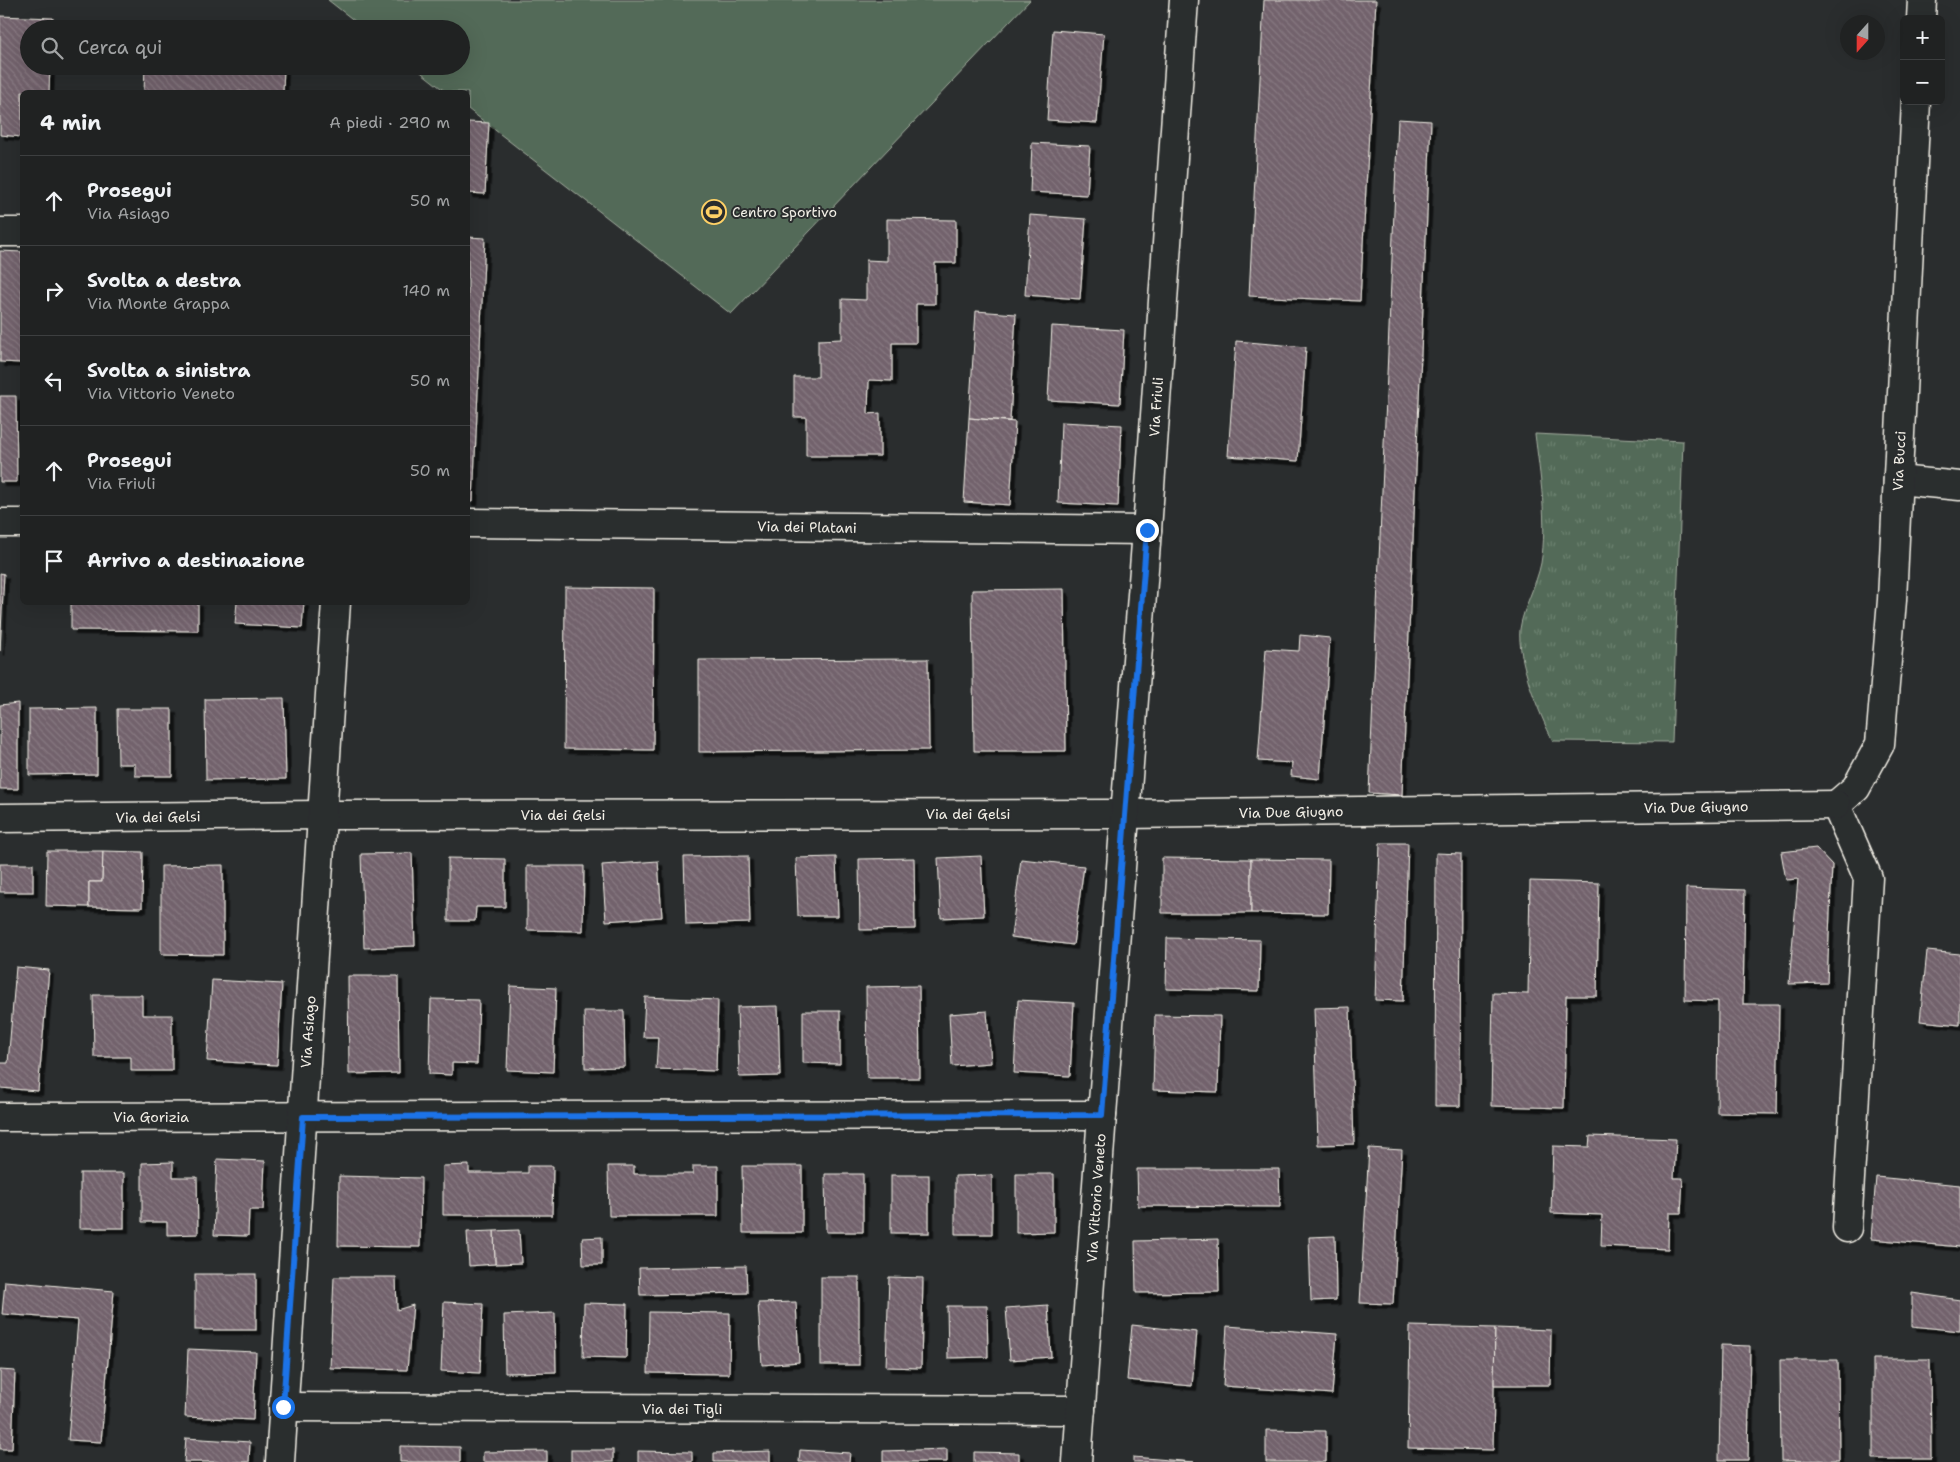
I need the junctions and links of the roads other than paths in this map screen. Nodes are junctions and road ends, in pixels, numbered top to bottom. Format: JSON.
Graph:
{"nodes":[{"id":1,"x":1184,"y":0,"type":"edge"},
{"id":2,"x":1922,"y":0,"type":"edge"},
{"id":3,"x":1921,"y":15,"type":"edge"},
{"id":4,"x":1916,"y":105,"type":"edge"},
{"id":5,"x":0,"y":232,"type":"edge"},
{"id":6,"x":20,"y":232,"type":"edge"},
{"id":7,"x":1898,"y":480,"type":"junction"},
{"id":8,"x":1960,"y":486,"type":"edge"},
{"id":9,"x":0,"y":523,"type":"edge"},
{"id":10,"x":20,"y":523,"type":"edge"},
{"id":11,"x":470,"y":523,"type":"edge"},
{"id":12,"x":1147,"y":530,"type":"junction"},
{"id":13,"x":336,"y":605,"type":"edge"},
{"id":14,"x":1836,"y":805,"type":"junction"},
{"id":15,"x":1125,"y":814,"type":"junction"},
{"id":16,"x":323,"y":815,"type":"junction"},
{"id":17,"x":0,"y":818,"type":"edge"},
{"id":18,"x":1102,"y":1115,"type":"junction"},
{"id":19,"x":0,"y":1117,"type":"edge"},
{"id":20,"x":303,"y":1117,"type":"junction"},
{"id":21,"x":1847,"y":1228,"type":"dead end"},
{"id":22,"x":283,"y":1407,"type":"junction"},
{"id":23,"x":1080,"y":1410,"type":"junction"},
{"id":24,"x":280,"y":1462,"type":"edge"},
{"id":25,"x":1077,"y":1462,"type":"edge"}],
"edges":[{"from":1,"to":12,"type":"street","name":"Via Friuli"},
{"from":2,"to":3,"type":"street"},
{"from":4,"to":7,"type":"street","name":"Via Bucci"},
{"from":5,"to":6,"type":"street"},
{"from":7,"to":8,"type":"street"},
{"from":7,"to":14,"type":"street","name":"Via Bucci"},
{"from":9,"to":10,"type":"street"},
{"from":11,"to":12,"type":"street","name":"Via dei Platani"},
{"from":12,"to":15,"type":"street","name":"Via Friuli"},
{"from":13,"to":16,"type":"street","name":"Via Asiago"},
{"from":14,"to":15,"type":"street","name":"Via Due Giugno"},
{"from":14,"to":21,"type":"street"},
{"from":15,"to":16,"type":"street","name":"Via dei Gelsi"},
{"from":15,"to":18,"type":"street","name":"Via Vittorio Veneto"},
{"from":16,"to":17,"type":"street","name":"Via dei Gelsi"},
{"from":16,"to":20,"type":"street","name":"Via Asiago"},
{"from":18,"to":20,"type":"street","name":"Via Gorizia"},
{"from":18,"to":23,"type":"street","name":"Via Vittorio Veneto"},
{"from":19,"to":20,"type":"street","name":"Via Gorizia"},
{"from":20,"to":22,"type":"street","name":"Via Asiago"},
{"from":22,"to":23,"type":"street","name":"Via dei Tigli"},
{"from":22,"to":24,"type":"street","name":"Via Asiago"},
{"from":23,"to":25,"type":"street","name":"Via Vittorio Veneto"}]}
